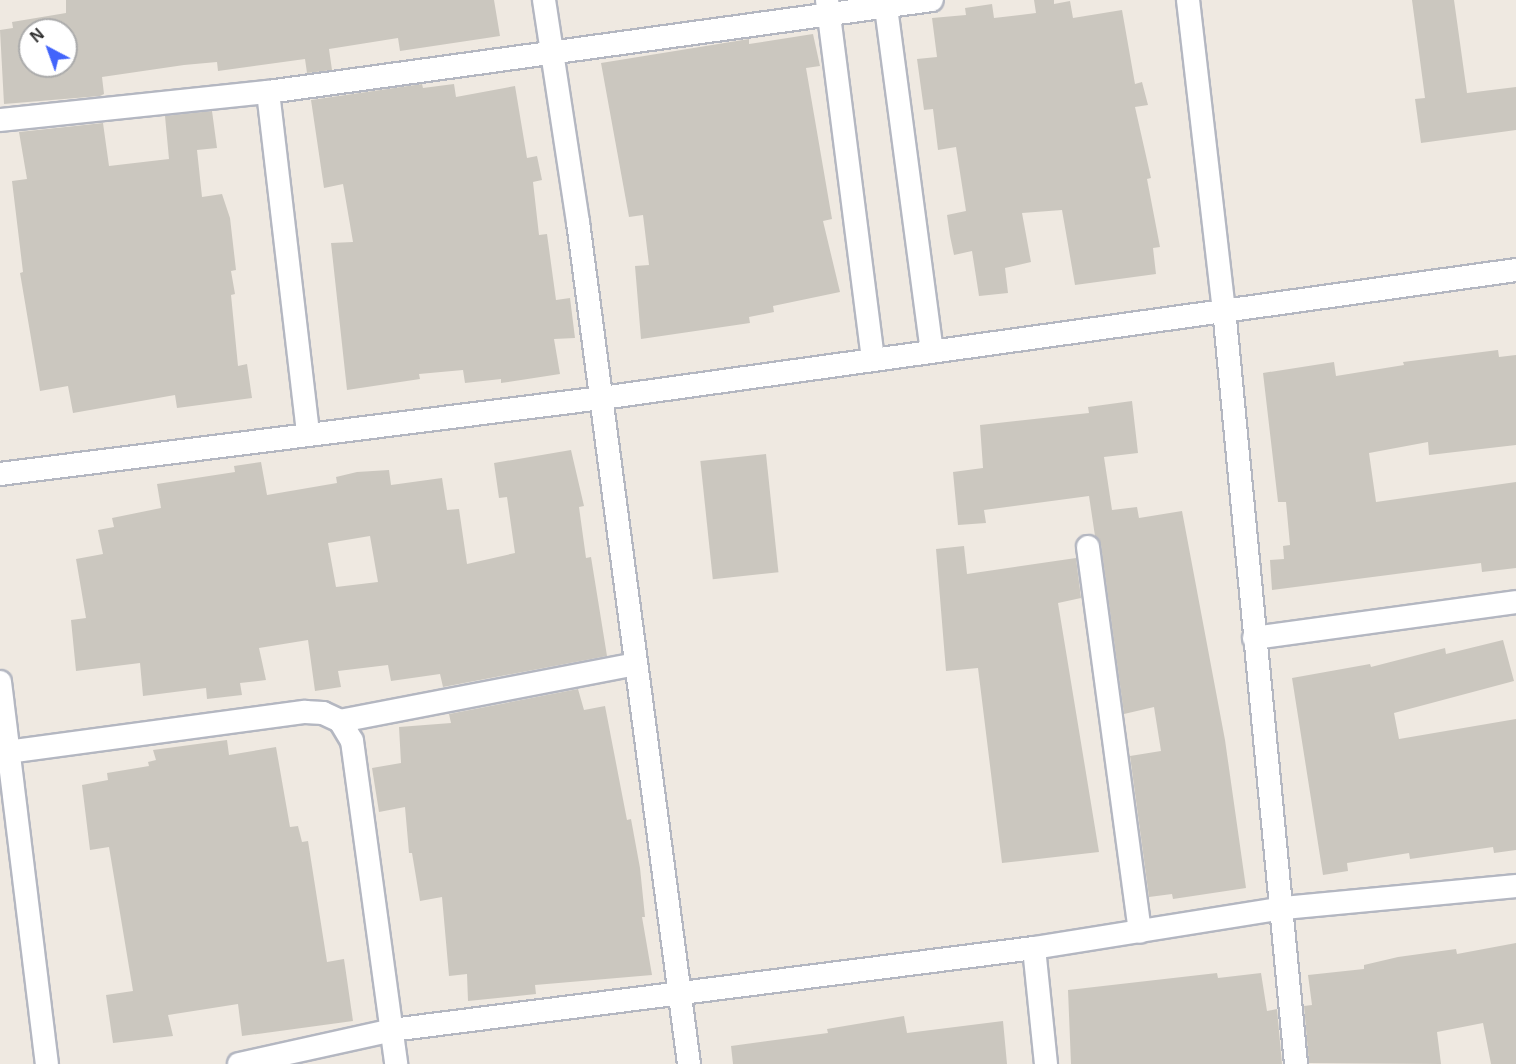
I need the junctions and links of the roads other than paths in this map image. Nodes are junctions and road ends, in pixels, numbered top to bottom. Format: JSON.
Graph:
{"nodes":[{"id":1,"x":544,"y":0,"type":"edge"},
{"id":2,"x":932,"y":0,"type":"edge"},
{"id":3,"x":1188,"y":0,"type":"edge"},
{"id":4,"x":885,"y":3,"type":"edge"},
{"id":5,"x":827,"y":7,"type":"edge"},
{"id":6,"x":550,"y":52,"type":"junction"},
{"id":7,"x":268,"y":92,"type":"junction"},
{"id":8,"x":0,"y":120,"type":"edge"},
{"id":9,"x":1516,"y":270,"type":"edge"},
{"id":10,"x":1224,"y":309,"type":"junction"},
{"id":11,"x":932,"y":350,"type":"junction"},
{"id":12,"x":873,"y":360,"type":"junction"},
{"id":13,"x":602,"y":398,"type":"junction"},
{"id":14,"x":308,"y":433,"type":"junction"},
{"id":15,"x":0,"y":474,"type":"edge"},
{"id":16,"x":1088,"y":547,"type":"dead end"},
{"id":17,"x":1516,"y":602,"type":"edge"},
{"id":18,"x":1254,"y":638,"type":"junction"},
{"id":19,"x":636,"y":664,"type":"junction"},
{"id":20,"x":0,"y":682,"type":"edge"},
{"id":21,"x":340,"y":721,"type":"junction"},
{"id":22,"x":5,"y":752,"type":"edge"},
{"id":23,"x":1516,"y":886,"type":"edge"},
{"id":24,"x":1284,"y":908,"type":"junction"},
{"id":25,"x":1140,"y":932,"type":"junction"},
{"id":26,"x":1034,"y":948,"type":"junction"},
{"id":27,"x":679,"y":992,"type":"junction"},
{"id":28,"x":392,"y":1030,"type":"junction"},
{"id":29,"x":41,"y":1063,"type":"edge"},
{"id":30,"x":239,"y":1064,"type":"edge"},
{"id":31,"x":396,"y":1064,"type":"edge"},
{"id":32,"x":689,"y":1064,"type":"edge"},
{"id":33,"x":1046,"y":1064,"type":"edge"},
{"id":34,"x":1296,"y":1064,"type":"edge"}],
"edges":[{"from":1,"to":6,"type":"street"},
{"from":2,"to":4,"type":"street"},
{"from":3,"to":10,"type":"street"},
{"from":4,"to":5,"type":"street"},
{"from":4,"to":11,"type":"street"},
{"from":5,"to":6,"type":"street"},
{"from":5,"to":12,"type":"street"},
{"from":6,"to":7,"type":"street"},
{"from":6,"to":13,"type":"street"},
{"from":7,"to":8,"type":"street"},
{"from":7,"to":14,"type":"street"},
{"from":9,"to":10,"type":"street"},
{"from":10,"to":11,"type":"street"},
{"from":10,"to":18,"type":"street"},
{"from":11,"to":12,"type":"street"},
{"from":12,"to":13,"type":"street"},
{"from":13,"to":14,"type":"street"},
{"from":13,"to":19,"type":"street"},
{"from":14,"to":15,"type":"street"},
{"from":16,"to":25,"type":"street"},
{"from":17,"to":18,"type":"street"},
{"from":18,"to":24,"type":"street"},
{"from":19,"to":21,"type":"street"},
{"from":19,"to":27,"type":"street"},
{"from":20,"to":22,"type":"street"},
{"from":21,"to":22,"type":"street"},
{"from":21,"to":28,"type":"street"},
{"from":22,"to":29,"type":"street"},
{"from":23,"to":24,"type":"street"},
{"from":24,"to":25,"type":"street"},
{"from":24,"to":34,"type":"street"},
{"from":25,"to":26,"type":"street"},
{"from":26,"to":27,"type":"street"},
{"from":26,"to":33,"type":"street"},
{"from":27,"to":28,"type":"street"},
{"from":27,"to":32,"type":"street"},
{"from":28,"to":30,"type":"street"},
{"from":28,"to":31,"type":"street"}]}
